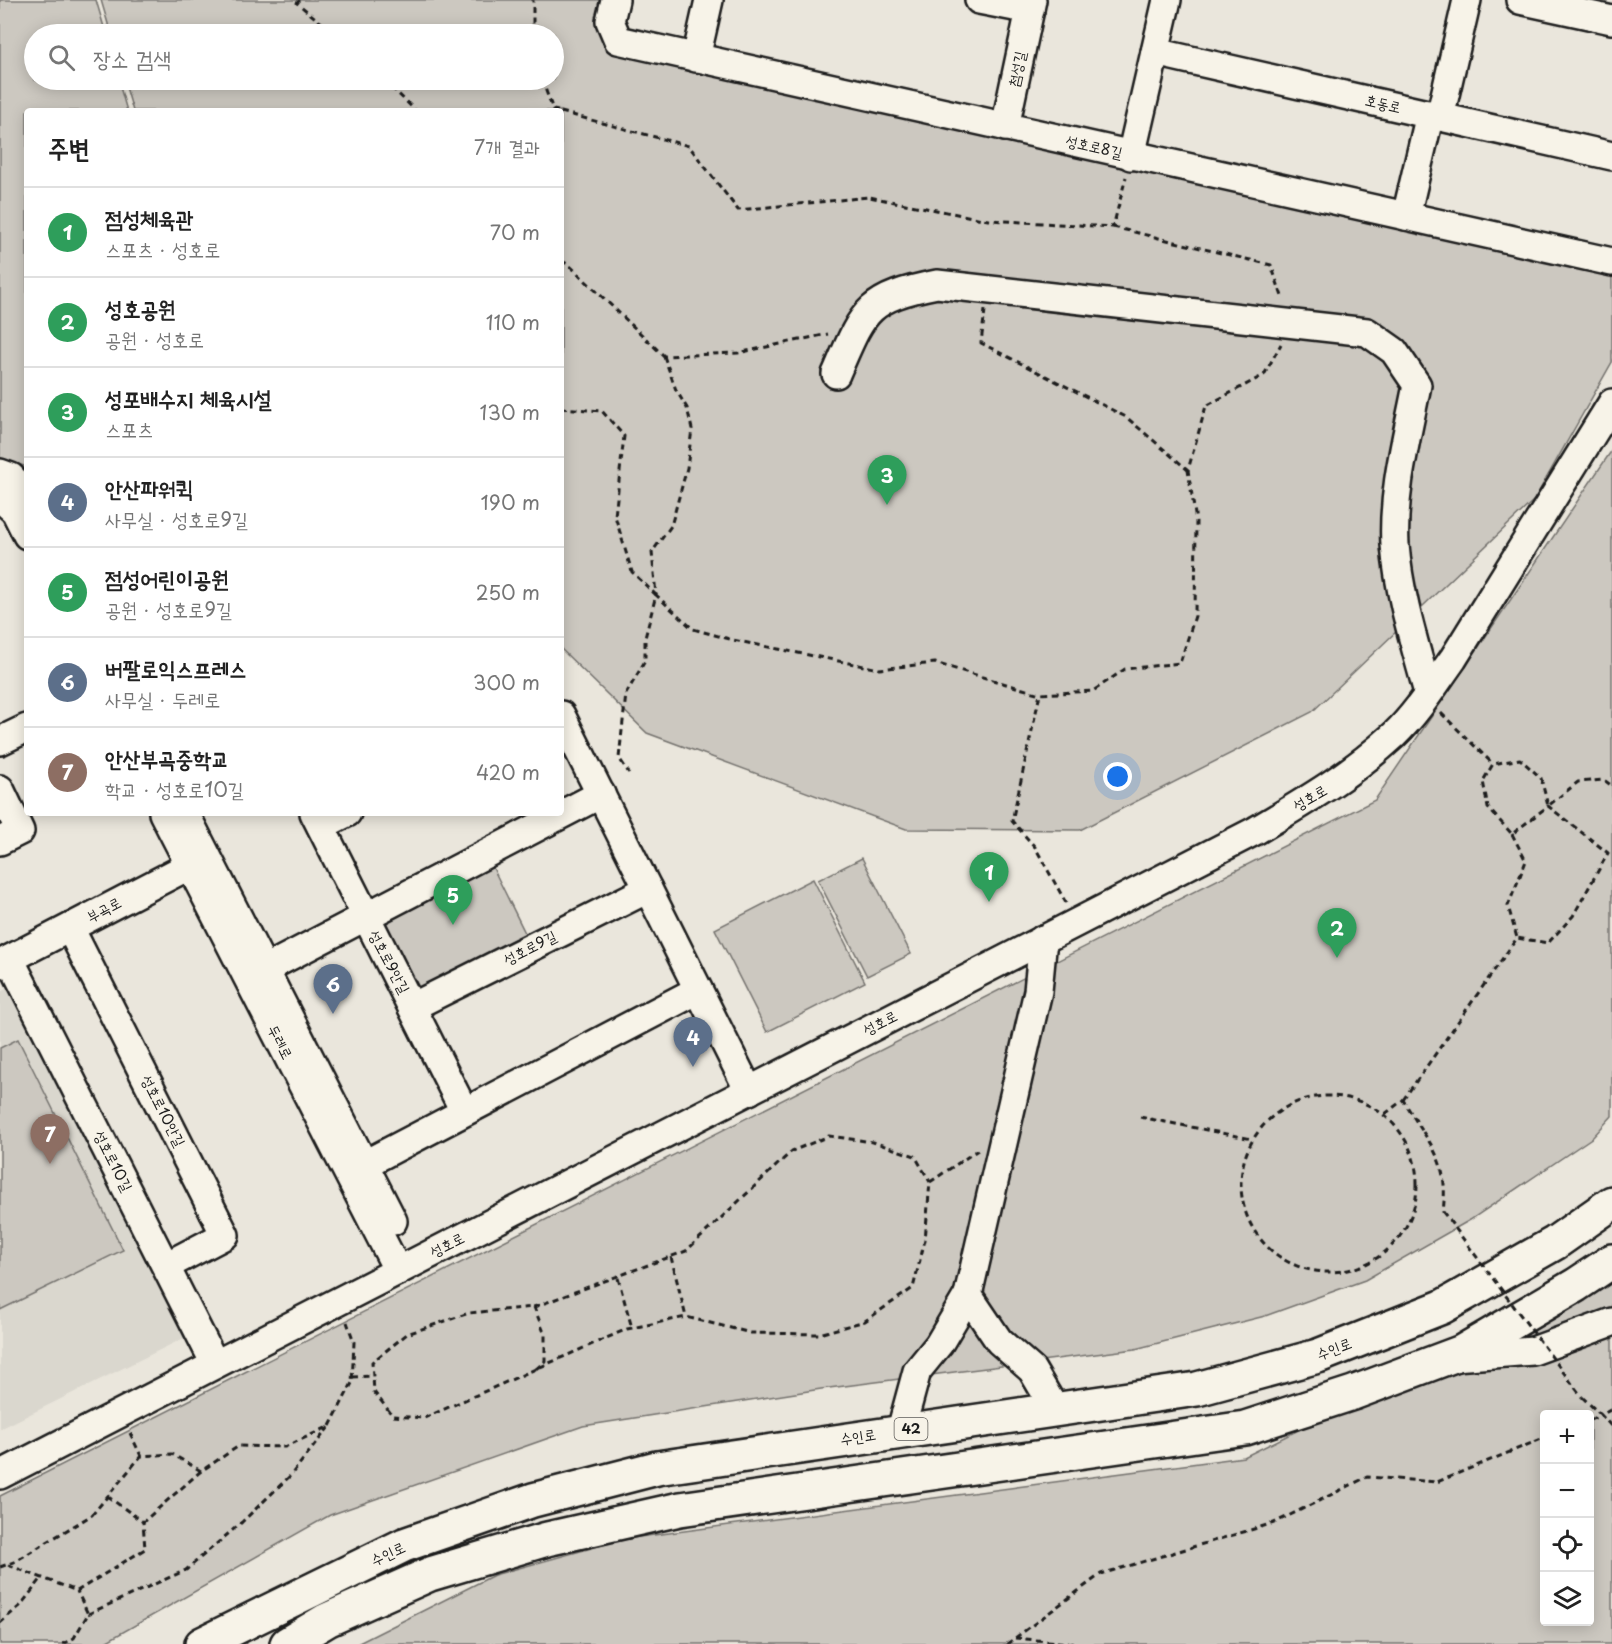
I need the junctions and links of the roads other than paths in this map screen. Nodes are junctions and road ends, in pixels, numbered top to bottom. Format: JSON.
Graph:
{"nodes":[{"id":1,"x":615,"y":0,"type":"edge"},
{"id":2,"x":709,"y":0,"type":"edge"},
{"id":3,"x":979,"y":0,"type":"edge"},
{"id":4,"x":1167,"y":0,"type":"edge"},
{"id":5,"x":1467,"y":0,"type":"edge"},
{"id":6,"x":1520,"y":0,"type":"edge"},
{"id":7,"x":1031,"y":5,"type":"edge"},
{"id":8,"x":1612,"y":20,"type":"edge"},
{"id":9,"x":1155,"y":52,"type":"junction"},
{"id":10,"x":696,"y":58,"type":"junction"},
{"id":11,"x":1435,"y":116,"type":"junction"},
{"id":12,"x":1005,"y":127,"type":"junction"},
{"id":13,"x":1131,"y":156,"type":"junction"},
{"id":14,"x":1612,"y":156,"type":"edge"},
{"id":15,"x":1406,"y":216,"type":"junction"},
{"id":16,"x":1612,"y":262,"type":"edge"},
{"id":17,"x":836,"y":374,"type":"dead end"},
{"id":18,"x":1612,"y":403,"type":"edge"},
{"id":19,"x":0,"y":473,"type":"edge"},
{"id":20,"x":20,"y":494,"type":"edge"},
{"id":21,"x":24,"y":529,"type":"edge"},
{"id":22,"x":1426,"y":695,"type":"junction"},
{"id":23,"x":564,"y":721,"type":"edge"},
{"id":24,"x":24,"y":729,"type":"edge"},
{"id":25,"x":0,"y":741,"type":"edge"},
{"id":26,"x":0,"y":789,"type":"edge"},
{"id":27,"x":601,"y":794,"type":"junction"},
{"id":28,"x":564,"y":813,"type":"edge"},
{"id":29,"x":165,"y":816,"type":"edge"},
{"id":30,"x":186,"y":816,"type":"edge"},
{"id":31,"x":335,"y":816,"type":"edge"},
{"id":32,"x":559,"y":816,"type":"edge"},
{"id":33,"x":318,"y":820,"type":"edge"},
{"id":34,"x":0,"y":841,"type":"edge"},
{"id":35,"x":198,"y":861,"type":"junction"},
{"id":36,"x":648,"y":889,"type":"junction"},
{"id":37,"x":365,"y":917,"type":"junction"},
{"id":38,"x":70,"y":928,"type":"junction"},
{"id":39,"x":1043,"y":939,"type":"junction"},
{"id":40,"x":5,"y":962,"type":"edge"},
{"id":41,"x":265,"y":969,"type":"junction"},
{"id":42,"x":698,"y":990,"type":"junction"},
{"id":43,"x":412,"y":1007,"type":"junction"},
{"id":44,"x":749,"y":1091,"type":"junction"},
{"id":45,"x":464,"y":1111,"type":"junction"},
{"id":46,"x":365,"y":1164,"type":"junction"},
{"id":47,"x":1612,"y":1203,"type":"edge"},
{"id":48,"x":1612,"y":1261,"type":"edge"},
{"id":49,"x":166,"y":1266,"type":"junction"},
{"id":50,"x":406,"y":1267,"type":"junction"},
{"id":51,"x":968,"y":1295,"type":"junction"},
{"id":52,"x":1612,"y":1322,"type":"edge"},
{"id":53,"x":1447,"y":1358,"type":"junction"},
{"id":54,"x":215,"y":1364,"type":"junction"},
{"id":55,"x":1055,"y":1409,"type":"junction"},
{"id":56,"x":901,"y":1430,"type":"junction"},
{"id":57,"x":0,"y":1475,"type":"edge"},
{"id":58,"x":202,"y":1644,"type":"edge"},
{"id":59,"x":287,"y":1644,"type":"edge"}],
"edges":[{"from":1,"to":10,"type":"street","name":"성호로8길"},
{"from":2,"to":10,"type":"street"},
{"from":3,"to":7,"type":"street","name":"첨성길"},
{"from":4,"to":9,"type":"street"},
{"from":5,"to":11,"type":"street"},
{"from":6,"to":8,"type":"street"},
{"from":7,"to":12,"type":"street","name":"첨성길"},
{"from":9,"to":11,"type":"street","name":"호동로"},
{"from":9,"to":13,"type":"street"},
{"from":10,"to":12,"type":"street","name":"성호로8길"},
{"from":11,"to":14,"type":"street","name":"호동로"},
{"from":11,"to":15,"type":"street"},
{"from":12,"to":13,"type":"street","name":"성호로8길"},
{"from":13,"to":15,"type":"street","name":"성호로8길"},
{"from":15,"to":16,"type":"street","name":"성호로8길"},
{"from":17,"to":22,"type":"street"},
{"from":18,"to":22,"type":"street","name":"성호로"},
{"from":19,"to":20,"type":"street"},
{"from":20,"to":21,"type":"street"},
{"from":22,"to":39,"type":"street","name":"성호로"},
{"from":23,"to":27,"type":"street"},
{"from":24,"to":25,"type":"street"},
{"from":26,"to":34,"type":"street"},
{"from":27,"to":28,"type":"street"},
{"from":27,"to":36,"type":"street"},
{"from":29,"to":35,"type":"street","name":"두레로"},
{"from":30,"to":35,"type":"street","name":"두레로"},
{"from":31,"to":33,"type":"street"},
{"from":32,"to":37,"type":"street"},
{"from":33,"to":37,"type":"street","name":"성호로9안길"},
{"from":35,"to":38,"type":"street","name":"부곡로"},
{"from":35,"to":41,"type":"street","name":"두레로"},
{"from":35,"to":50,"type":"street","name":"두레로"},
{"from":36,"to":42,"type":"street"},
{"from":36,"to":43,"type":"street","name":"성호로9길"},
{"from":37,"to":41,"type":"street"},
{"from":37,"to":43,"type":"street","name":"성호로9안길"},
{"from":38,"to":40,"type":"street","name":"부곡로"},
{"from":38,"to":49,"type":"street","name":"성호로10안길"},
{"from":39,"to":44,"type":"street","name":"성호로"},
{"from":39,"to":51,"type":"street"},
{"from":40,"to":49,"type":"street","name":"성호로10길"},
{"from":41,"to":46,"type":"street","name":"두레로"},
{"from":42,"to":44,"type":"street"},
{"from":42,"to":45,"type":"street"},
{"from":43,"to":45,"type":"street","name":"성호로9안길"},
{"from":44,"to":50,"type":"street","name":"성호로"},
{"from":45,"to":46,"type":"street"},
{"from":46,"to":50,"type":"street","name":"두레로"},
{"from":47,"to":55,"type":"highway","name":"수인로","number":"42"},
{"from":48,"to":53,"type":"highway"},
{"from":49,"to":54,"type":"street","name":"성호로10길"},
{"from":50,"to":54,"type":"street","name":"성호로"},
{"from":51,"to":55,"type":"street"},
{"from":51,"to":56,"type":"street"},
{"from":52,"to":53,"type":"street"},
{"from":53,"to":59,"type":"highway"},
{"from":54,"to":57,"type":"street","name":"성호로"},
{"from":55,"to":56,"type":"highway","name":"수인로","number":"42"},
{"from":56,"to":58,"type":"highway","name":"수인로","number":"42"}]}
